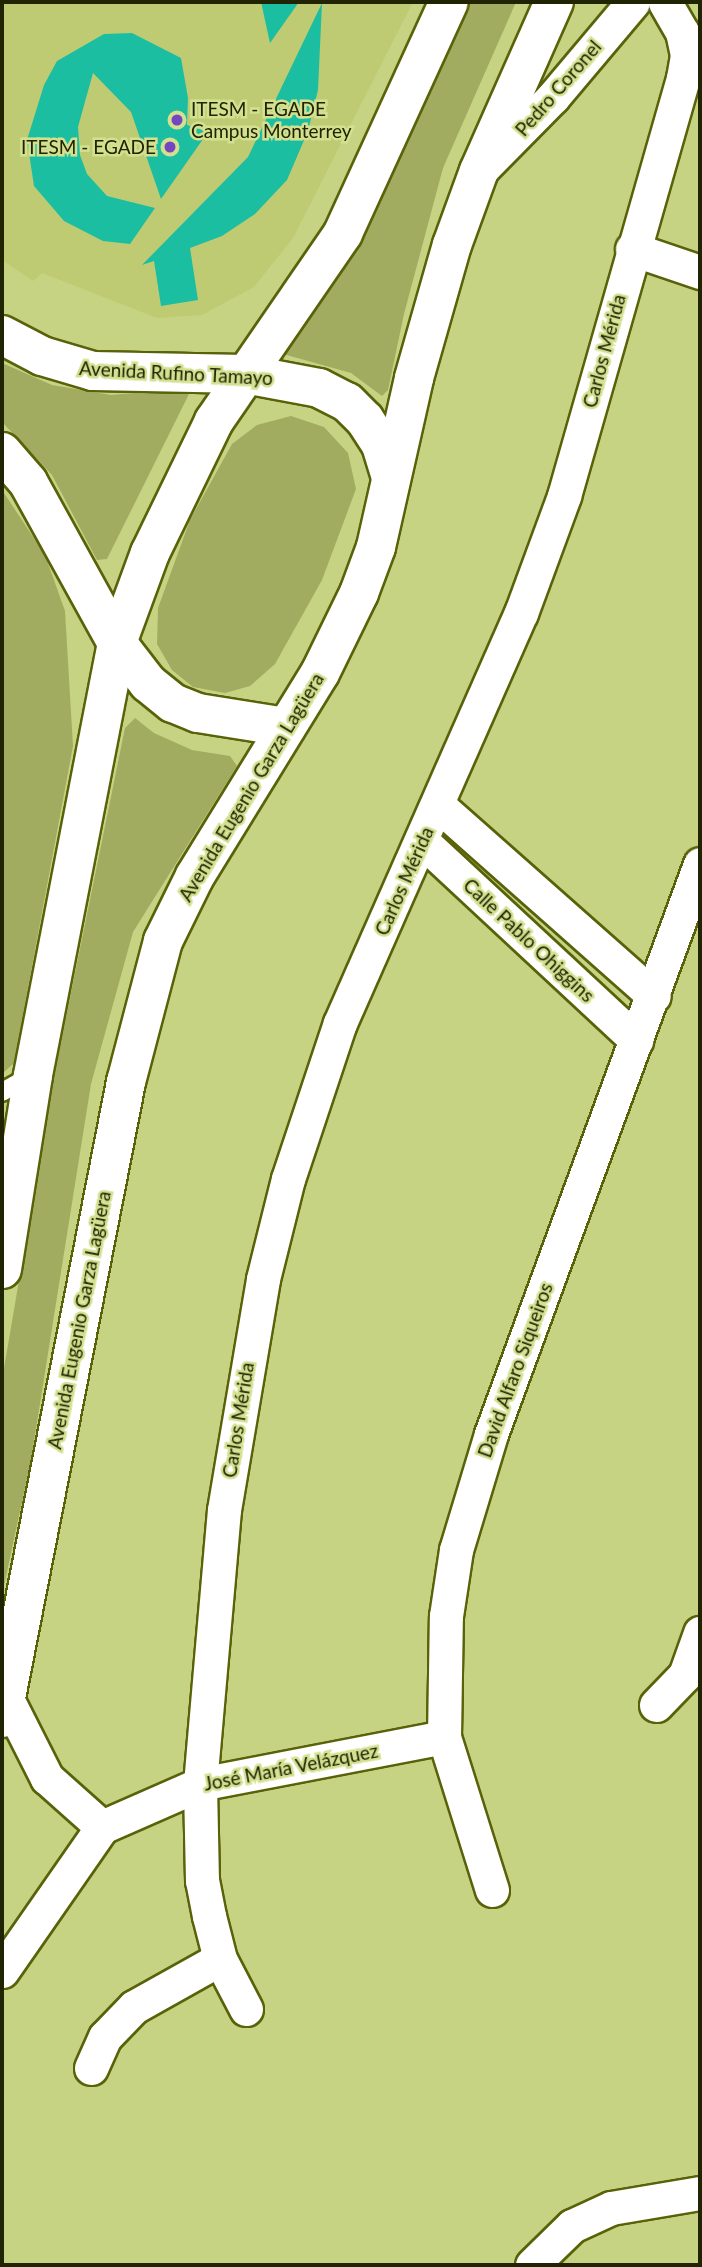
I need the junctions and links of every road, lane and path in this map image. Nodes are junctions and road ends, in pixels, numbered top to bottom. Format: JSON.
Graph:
{"nodes":[{"id":1,"x":449,"y":2,"type":"edge"},
{"id":2,"x":554,"y":2,"type":"edge"},
{"id":3,"x":633,"y":2,"type":"edge"},
{"id":4,"x":665,"y":2,"type":"edge"},
{"id":5,"x":479,"y":171,"type":"junction"},
{"id":6,"x":632,"y":249,"type":"junction"},
{"id":7,"x":700,"y":272,"type":"edge"},
{"id":8,"x":2,"y":335,"type":"edge"},
{"id":9,"x":245,"y":374,"type":"junction"},
{"id":10,"x":2,"y":453,"type":"edge"},
{"id":11,"x":391,"y":478,"type":"junction"},
{"id":12,"x":117,"y":643,"type":"junction"},
{"id":13,"x":286,"y":727,"type":"junction"},
{"id":14,"x":438,"y":805,"type":"junction"},
{"id":15,"x":421,"y":840,"type":"junction"},
{"id":16,"x":700,"y":864,"type":"edge"},
{"id":17,"x":654,"y":996,"type":"junction"},
{"id":18,"x":636,"y":1040,"type":"junction"},
{"id":19,"x":17,"y":1083,"type":"edge"},
{"id":20,"x":2,"y":1269,"type":"edge"},
{"id":21,"x":700,"y":1633,"type":"edge"},
{"id":22,"x":656,"y":1705,"type":"dead end"},
{"id":23,"x":4,"y":1708,"type":"edge"},
{"id":24,"x":444,"y":1737,"type":"junction"},
{"id":25,"x":200,"y":1784,"type":"junction"},
{"id":26,"x":103,"y":1827,"type":"junction"},
{"id":27,"x":492,"y":1890,"type":"dead end"},
{"id":28,"x":220,"y":1959,"type":"junction"},
{"id":29,"x":2,"y":1971,"type":"edge"},
{"id":30,"x":246,"y":2009,"type":"dead end"},
{"id":31,"x":91,"y":2068,"type":"dead end"},
{"id":32,"x":700,"y":2193,"type":"edge"},
{"id":33,"x":532,"y":2265,"type":"edge"}],
"edges":[{"from":1,"to":9,"type":"main road"},
{"from":2,"to":5,"type":"main road","name":"Avenida Eugenio Garza Lagüera"},
{"from":3,"to":5,"type":"street","name":"Pedro Coronel"},
{"from":4,"to":6,"type":"street","name":"Carlos Mérida"},
{"from":5,"to":11,"type":"main road","name":"Avenida Eugenio Garza Lagüera"},
{"from":6,"to":7,"type":"street"},
{"from":6,"to":14,"type":"street","name":"Carlos Mérida"},
{"from":8,"to":9,"type":"main road","name":"Avenida Rufino Tamayo"},
{"from":9,"to":11,"type":"main road","name":"Avenida Rufino Tamayo"},
{"from":9,"to":12,"type":"main road"},
{"from":10,"to":12,"type":"main road"},
{"from":11,"to":13,"type":"main road","name":"Avenida Eugenio Garza Lagüera"},
{"from":12,"to":13,"type":"main road"},
{"from":12,"to":19,"type":"main road"},
{"from":13,"to":23,"type":"main road","name":"Avenida Eugenio Garza Lagüera"},
{"from":14,"to":15,"type":"street","name":"Carlos Mérida"},
{"from":14,"to":17,"type":"street","name":"Calle Pablo Ohiggins"},
{"from":15,"to":18,"type":"street","name":"Calle Pablo Ohiggins"},
{"from":15,"to":25,"type":"street","name":"Carlos Mérida"},
{"from":16,"to":17,"type":"street","name":"David Alfaro Siqueiros"},
{"from":17,"to":18,"type":"street","name":"David Alfaro Siqueiros"},
{"from":18,"to":24,"type":"street","name":"David Alfaro Siqueiros"},
{"from":19,"to":20,"type":"main road"},
{"from":21,"to":22,"type":"street"},
{"from":23,"to":26,"type":"street"},
{"from":24,"to":25,"type":"street","name":"José María Velázquez"},
{"from":24,"to":27,"type":"street","name":"David Alfaro Siqueiros"},
{"from":25,"to":26,"type":"street","name":"José María Velázquez"},
{"from":25,"to":28,"type":"street","name":"Carlos Mérida"},
{"from":26,"to":29,"type":"street"},
{"from":28,"to":30,"type":"street","name":"Carlos Mérida"},
{"from":28,"to":31,"type":"street"},
{"from":32,"to":33,"type":"street"}]}
